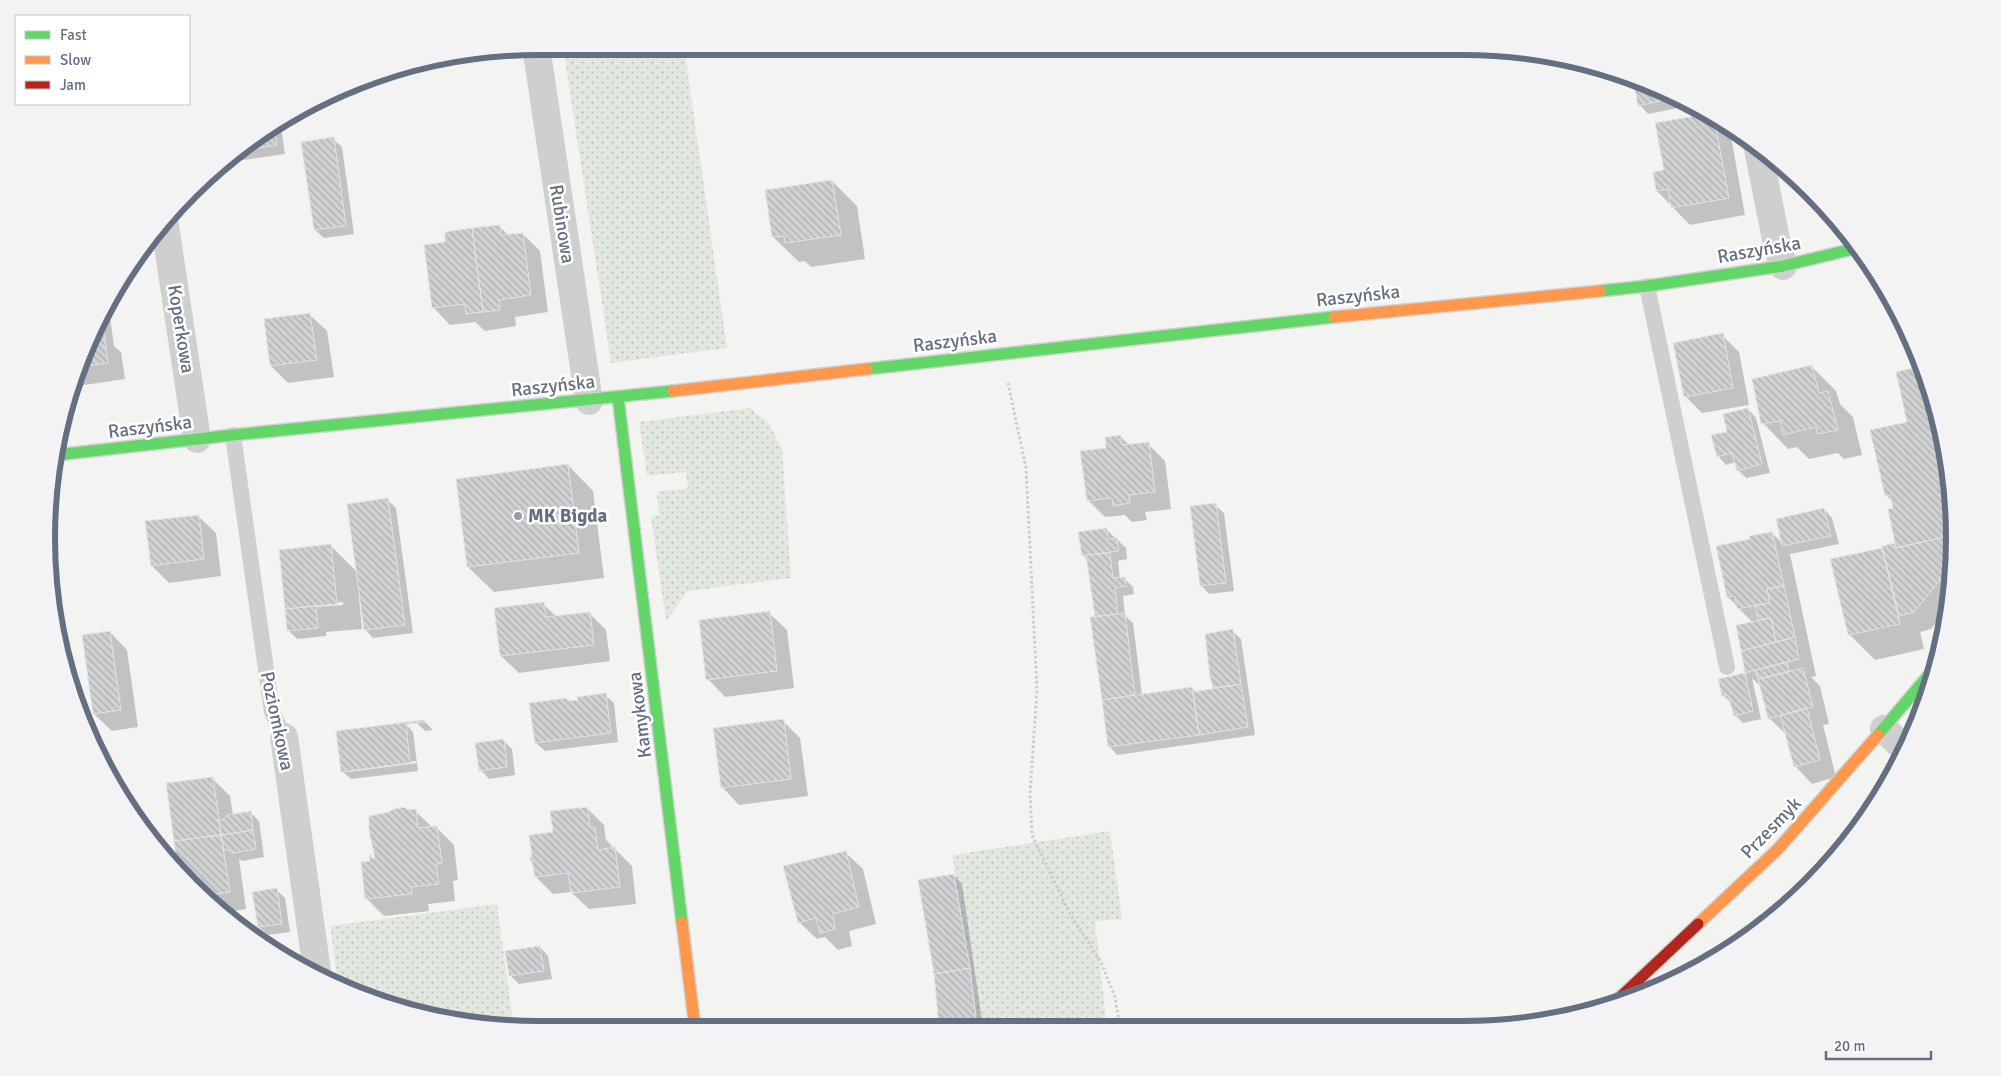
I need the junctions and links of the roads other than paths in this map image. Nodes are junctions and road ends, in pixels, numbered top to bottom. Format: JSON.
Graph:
{"nodes":[{"id":1,"x":537,"y":55,"type":"edge"},
{"id":2,"x":1760,"y":157,"type":"edge"},
{"id":3,"x":166,"y":231,"type":"edge"},
{"id":4,"x":1850,"y":250,"type":"edge"},
{"id":5,"x":1783,"y":266,"type":"junction"},
{"id":6,"x":1647,"y":286,"type":"junction"},
{"id":7,"x":618,"y":397,"type":"junction"},
{"id":8,"x":589,"y":401,"type":"junction"},
{"id":9,"x":233,"y":435,"type":"junction"},
{"id":10,"x":197,"y":439,"type":"junction"},
{"id":11,"x":62,"y":454,"type":"edge"},
{"id":12,"x":1727,"y":667,"type":"dead end"},
{"id":13,"x":1924,"y":681,"type":"edge"},
{"id":14,"x":1884,"y":729,"type":"junction"},
{"id":15,"x":284,"y":736,"type":"joint"},
{"id":16,"x":1900,"y":744,"type":"edge"},
{"id":17,"x":316,"y":967,"type":"edge"},
{"id":18,"x":1630,"y":991,"type":"edge"},
{"id":19,"x":695,"y":1021,"type":"edge"}],
"edges":[{"from":1,"to":8,"type":"street","name":"Rubinowa"},
{"from":2,"to":5,"type":"street"},
{"from":3,"to":10,"type":"street","name":"Koperkowa"},
{"from":4,"to":5,"type":"street","name":"Raszyńska"},
{"from":5,"to":6,"type":"street","name":"Raszyńska"},
{"from":6,"to":7,"type":"street","name":"Raszyńska"},
{"from":6,"to":12,"type":"lane"},
{"from":7,"to":8,"type":"street","name":"Raszyńska"},
{"from":7,"to":19,"type":"street","name":"Kamykowa"},
{"from":8,"to":9,"type":"street","name":"Raszyńska"},
{"from":9,"to":10,"type":"street","name":"Raszyńska"},
{"from":9,"to":15,"type":"lane","name":"Poziomkowa"},
{"from":10,"to":11,"type":"street","name":"Raszyńska"},
{"from":13,"to":14,"type":"street","name":"Przesmyk"},
{"from":14,"to":16,"type":"street"},
{"from":14,"to":18,"type":"street","name":"Przesmyk"},
{"from":15,"to":17,"type":"street","name":"Poziomkowa"}]}
